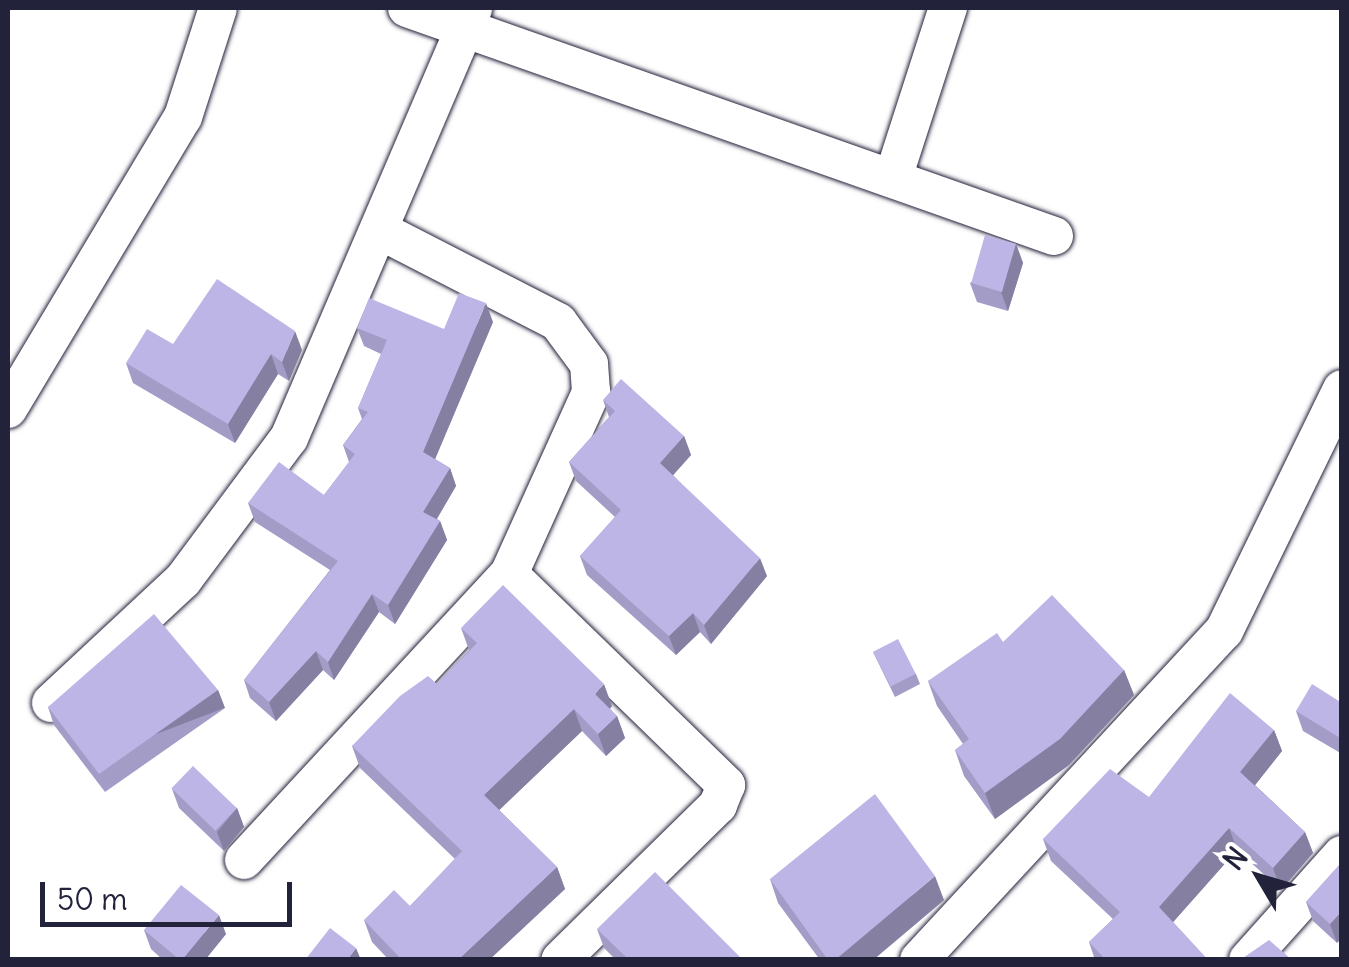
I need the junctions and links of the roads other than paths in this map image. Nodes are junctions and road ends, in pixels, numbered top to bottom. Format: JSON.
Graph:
{"nodes":[{"id":1,"x":218,"y":8,"type":"edge"},
{"id":2,"x":407,"y":8,"type":"edge"},
{"id":3,"x":948,"y":8,"type":"edge"},
{"id":4,"x":469,"y":18,"type":"edge"},
{"id":5,"x":893,"y":178,"type":"junction"},
{"id":6,"x":378,"y":230,"type":"junction"},
{"id":7,"x":1054,"y":236,"type":"dead end"},
{"id":8,"x":1342,"y":388,"type":"edge"},
{"id":9,"x":8,"y":410,"type":"edge"},
{"id":10,"x":508,"y":574,"type":"junction"},
{"id":11,"x":51,"y":703,"type":"edge"},
{"id":12,"x":1342,"y":855,"type":"edge"},
{"id":13,"x":244,"y":860,"type":"dead end"},
{"id":14,"x":569,"y":956,"type":"edge"},
{"id":15,"x":920,"y":960,"type":"edge"},
{"id":16,"x":1248,"y":960,"type":"edge"}],
"edges":[{"from":1,"to":9,"type":"street"},
{"from":2,"to":4,"type":"street"},
{"from":3,"to":5,"type":"street"},
{"from":4,"to":5,"type":"street"},
{"from":4,"to":6,"type":"street"},
{"from":5,"to":7,"type":"street"},
{"from":6,"to":10,"type":"street"},
{"from":6,"to":11,"type":"street"},
{"from":8,"to":15,"type":"street"},
{"from":10,"to":13,"type":"street"},
{"from":10,"to":14,"type":"street"},
{"from":12,"to":16,"type":"street"}]}
